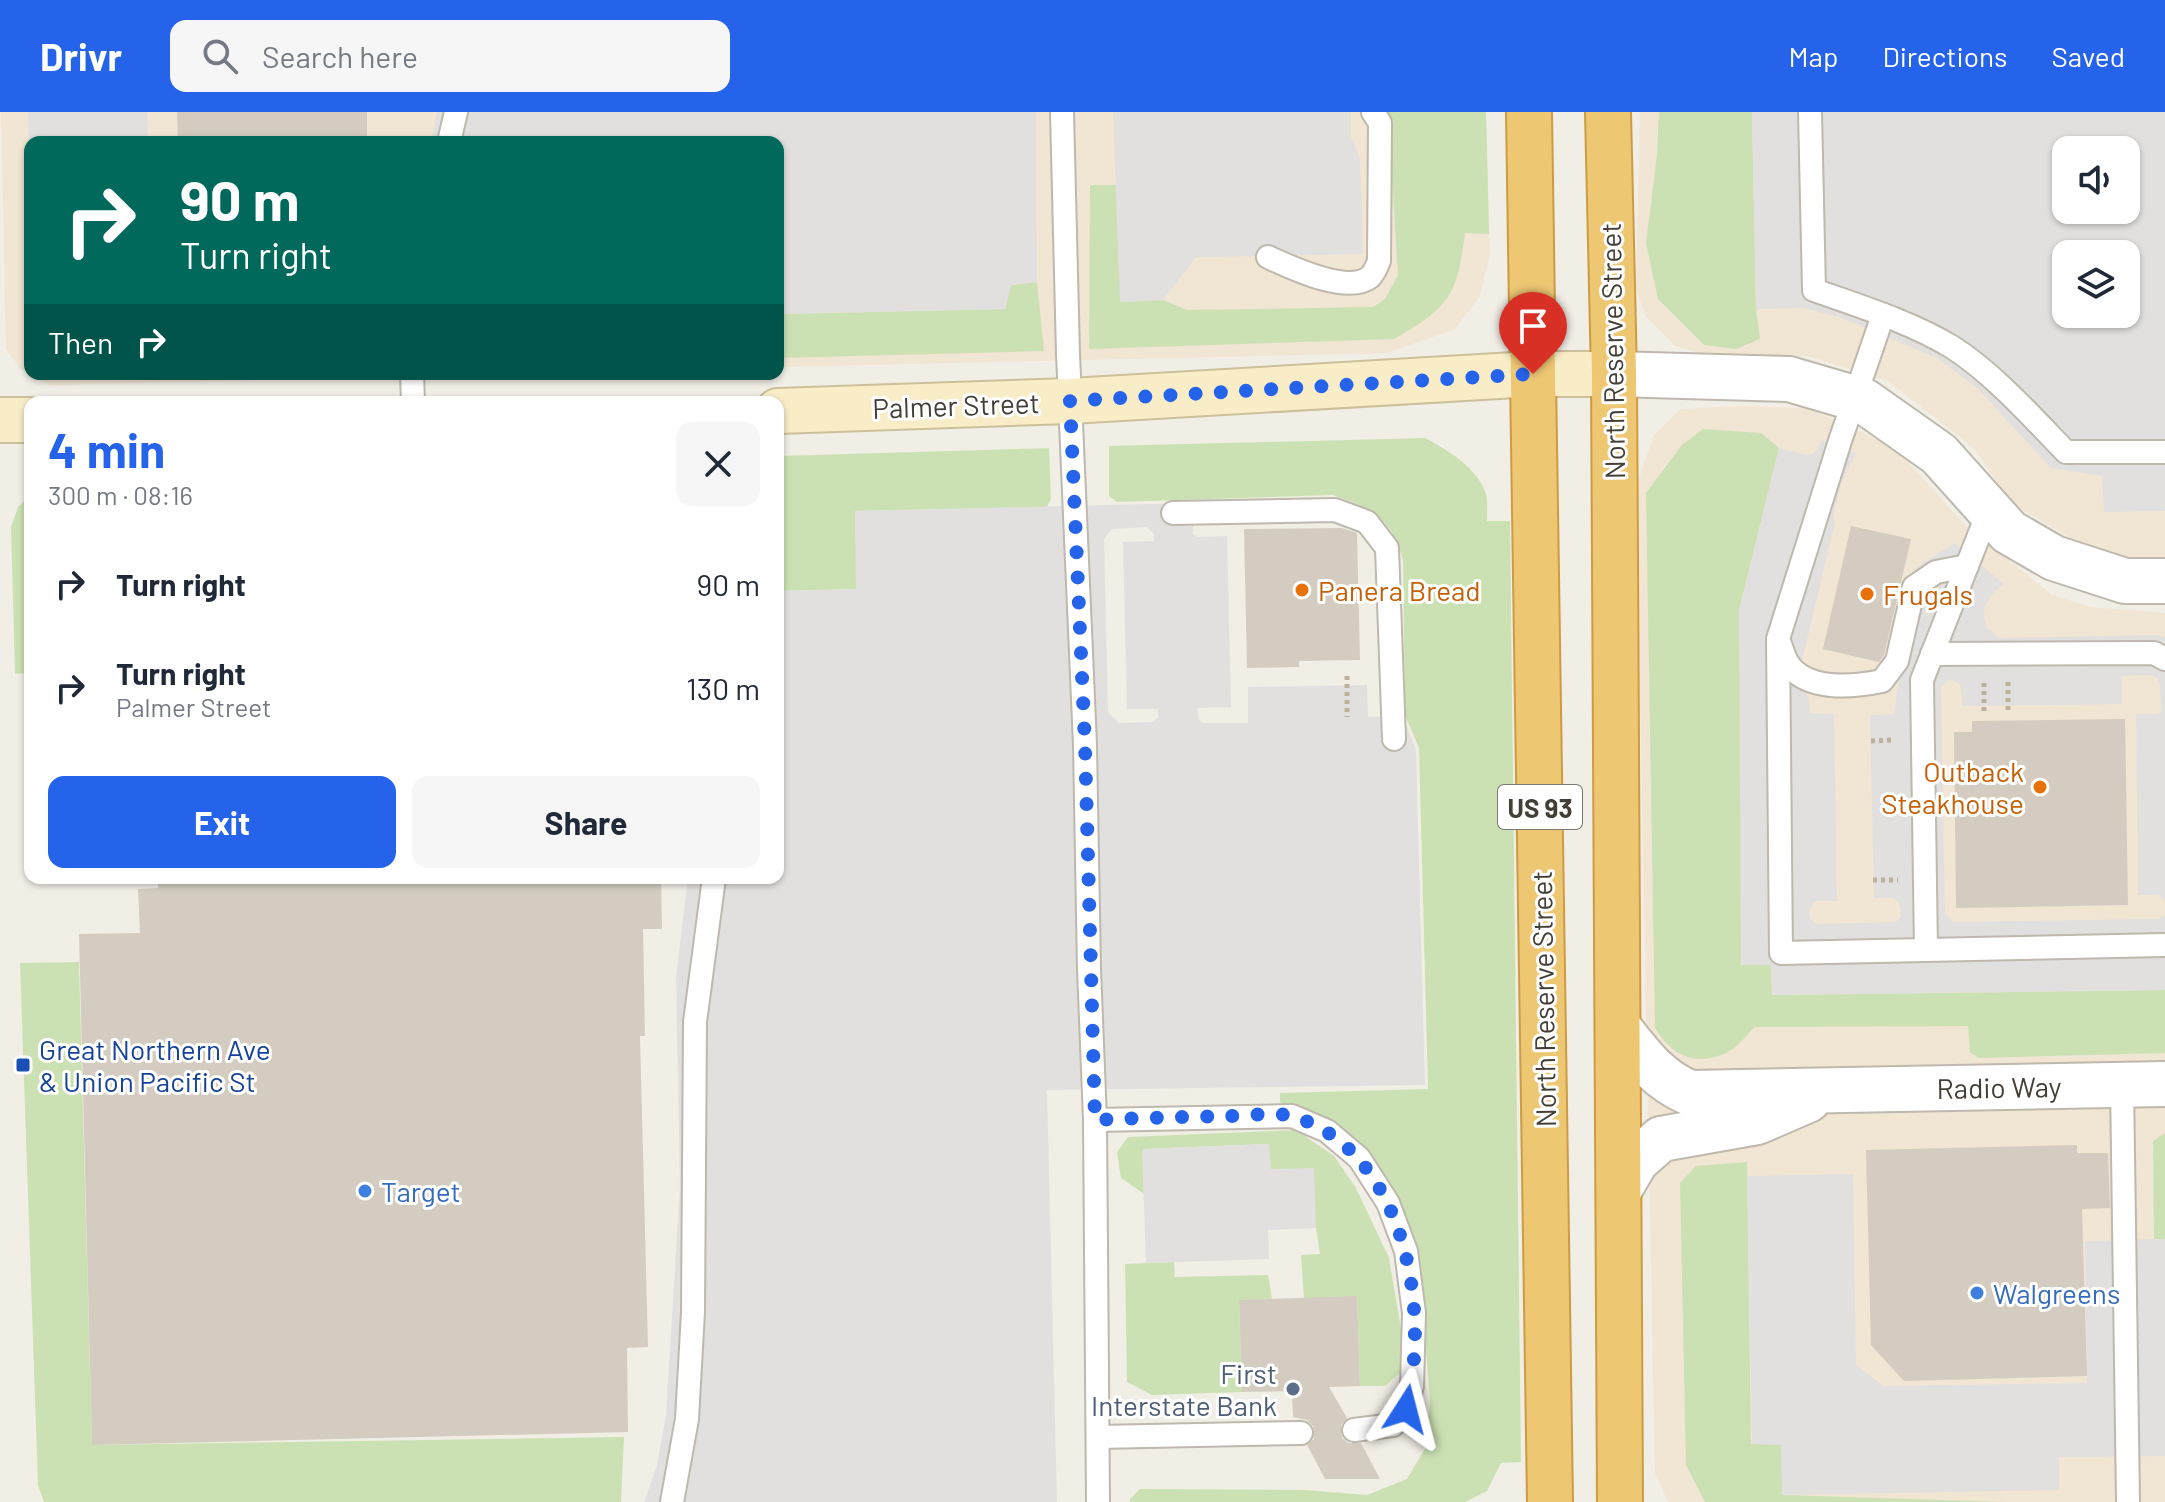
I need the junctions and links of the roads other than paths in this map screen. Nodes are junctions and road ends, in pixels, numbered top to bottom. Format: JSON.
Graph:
{"nodes":[{"id":1,"x":456,"y":112,"type":"edge"},
{"id":2,"x":1062,"y":112,"type":"edge"},
{"id":3,"x":1373,"y":112,"type":"edge"},
{"id":4,"x":1529,"y":112,"type":"edge"},
{"id":5,"x":1608,"y":112,"type":"edge"},
{"id":6,"x":1627,"y":112,"type":"edge"},
{"id":7,"x":1810,"y":112,"type":"edge"},
{"id":8,"x":450,"y":136,"type":"edge"},
{"id":9,"x":1609,"y":199,"type":"junction"},
{"id":10,"x":1268,"y":257,"type":"dead end"},
{"id":11,"x":1883,"y":315,"type":"junction"},
{"id":12,"x":1533,"y":374,"type":"junction"},
{"id":13,"x":1614,"y":374,"type":"junction"},
{"id":14,"x":1854,"y":398,"type":"junction"},
{"id":15,"x":1070,"y":401,"type":"junction"},
{"id":16,"x":784,"y":411,"type":"edge"},
{"id":17,"x":0,"y":420,"type":"edge"},
{"id":18,"x":24,"y":420,"type":"edge"},
{"id":19,"x":2165,"y":452,"type":"edge"},
{"id":20,"x":1989,"y":510,"type":"junction"},
{"id":21,"x":1173,"y":513,"type":"dead end"},
{"id":22,"x":1967,"y":566,"type":"junction"},
{"id":23,"x":2165,"y":581,"type":"edge"},
{"id":24,"x":1778,"y":639,"type":"junction"},
{"id":25,"x":1932,"y":654,"type":"junction"},
{"id":26,"x":2165,"y":659,"type":"edge"},
{"id":27,"x":1394,"y":739,"type":"dead end"},
{"id":28,"x":713,"y":884,"type":"edge"},
{"id":29,"x":2165,"y":945,"type":"edge"},
{"id":30,"x":1926,"y":950,"type":"junction"},
{"id":31,"x":1619,"y":1028,"type":"junction"},
{"id":32,"x":2122,"y":1084,"type":"junction"},
{"id":33,"x":2165,"y":1084,"type":"edge"},
{"id":34,"x":1833,"y":1090,"type":"junction"},
{"id":35,"x":1095,"y":1120,"type":"junction"},
{"id":36,"x":1619,"y":1190,"type":"junction"},
{"id":37,"x":1354,"y":1430,"type":"dead end"},
{"id":38,"x":1301,"y":1433,"type":"dead end"},
{"id":39,"x":1098,"y":1437,"type":"junction"},
{"id":40,"x":672,"y":1502,"type":"edge"},
{"id":41,"x":1098,"y":1502,"type":"edge"},
{"id":42,"x":1550,"y":1502,"type":"edge"},
{"id":43,"x":1620,"y":1502,"type":"edge"},
{"id":44,"x":2128,"y":1502,"type":"edge"}],
"edges":[{"from":1,"to":8,"type":"lane"},
{"from":2,"to":15,"type":"lane"},
{"from":3,"to":10,"type":"lane"},
{"from":4,"to":12,"type":"highway","name":"North Reserve Street","number":"US 93"},
{"from":5,"to":9,"type":"highway","name":"North Reserve Street","number":"US 93"},
{"from":6,"to":9,"type":"highway"},
{"from":7,"to":11,"type":"lane"},
{"from":9,"to":13,"type":"highway","name":"North Reserve Street","number":"US 93"},
{"from":11,"to":14,"type":"lane"},
{"from":11,"to":19,"type":"lane"},
{"from":12,"to":13,"type":"street","name":"Palmer Street"},
{"from":12,"to":15,"type":"street","name":"Palmer Street"},
{"from":12,"to":42,"type":"highway","name":"North Reserve Street","number":"US 93"},
{"from":13,"to":14,"type":"street"},
{"from":13,"to":31,"type":"highway","name":"North Reserve Street","number":"US 93"},
{"from":14,"to":20,"type":"street"},
{"from":14,"to":24,"type":"lane"},
{"from":15,"to":16,"type":"street","name":"Palmer Street"},
{"from":15,"to":35,"type":"lane"},
{"from":17,"to":18,"type":"street"},
{"from":20,"to":22,"type":"lane"},
{"from":20,"to":23,"type":"street"},
{"from":21,"to":27,"type":"lane"},
{"from":22,"to":24,"type":"lane"},
{"from":22,"to":25,"type":"lane"},
{"from":24,"to":30,"type":"lane"},
{"from":25,"to":26,"type":"lane"},
{"from":25,"to":30,"type":"lane"},
{"from":28,"to":40,"type":"lane"},
{"from":29,"to":30,"type":"lane"},
{"from":31,"to":34,"type":"street","name":"Radio Way"},
{"from":31,"to":36,"type":"highway","name":"North Reserve Street","number":"US 93"},
{"from":32,"to":33,"type":"street","name":"Radio Way"},
{"from":32,"to":34,"type":"street","name":"Radio Way"},
{"from":32,"to":44,"type":"lane"},
{"from":34,"to":36,"type":"street","name":"Radio Way"},
{"from":35,"to":37,"type":"lane"},
{"from":35,"to":39,"type":"lane"},
{"from":36,"to":43,"type":"highway","name":"North Reserve Street","number":"US 93"},
{"from":38,"to":39,"type":"lane"},
{"from":39,"to":41,"type":"lane"}]}
